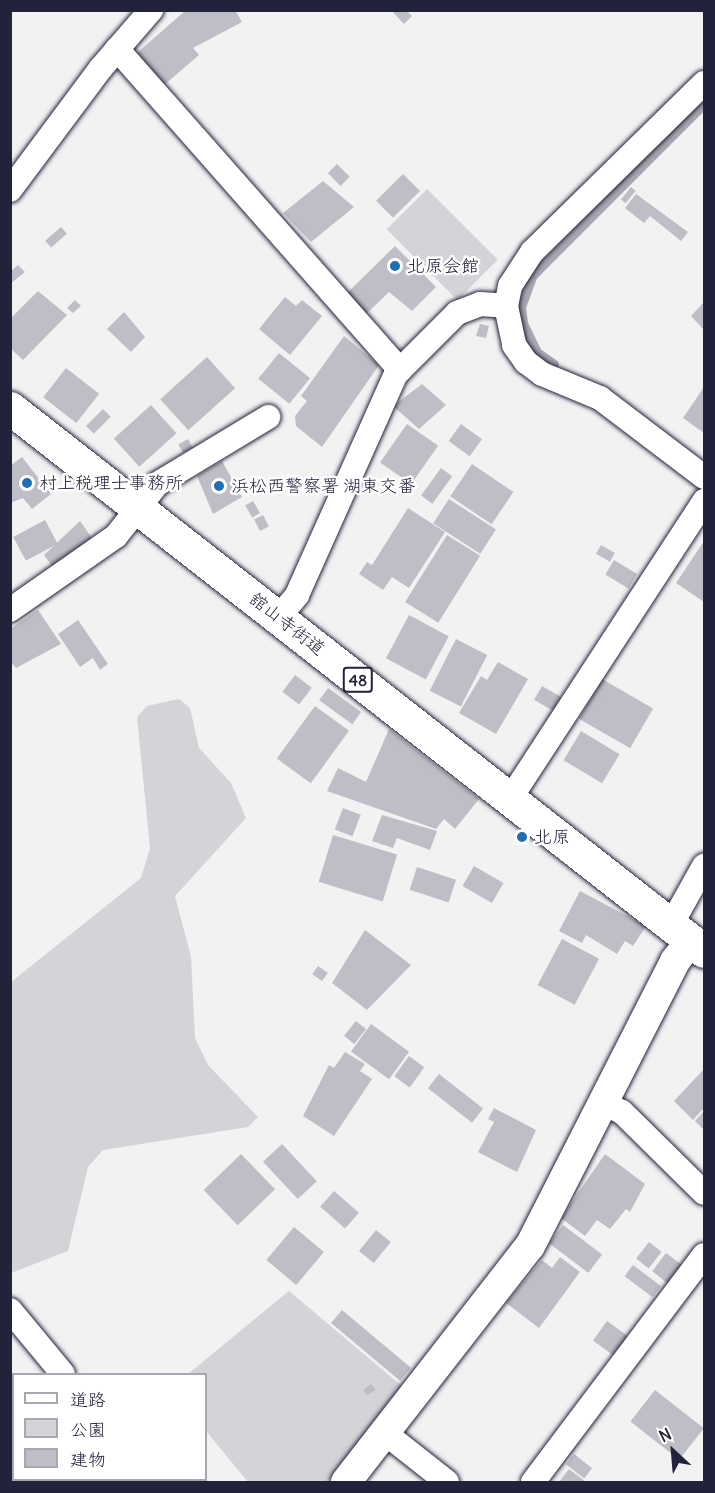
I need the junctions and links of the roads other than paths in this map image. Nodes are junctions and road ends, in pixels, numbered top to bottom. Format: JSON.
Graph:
{"nodes":[{"id":1,"x":151,"y":10,"type":"edge"},
{"id":2,"x":117,"y":49,"type":"junction"},
{"id":3,"x":705,"y":83,"type":"edge"},
{"id":4,"x":10,"y":189,"type":"edge"},
{"id":5,"x":506,"y":306,"type":"junction"},
{"id":6,"x":400,"y":370,"type":"junction"},
{"id":7,"x":10,"y":408,"type":"edge"},
{"id":8,"x":268,"y":417,"type":"dead end"},
{"id":9,"x":705,"y":477,"type":"edge"},
{"id":10,"x":705,"y":501,"type":"edge"},
{"id":11,"x":138,"y":508,"type":"junction"},
{"id":12,"x":10,"y":610,"type":"edge"},
{"id":13,"x":278,"y":618,"type":"junction"},
{"id":14,"x":510,"y":798,"type":"junction"},
{"id":15,"x":705,"y":866,"type":"edge"},
{"id":16,"x":689,"y":939,"type":"edge"},
{"id":17,"x":604,"y":1103,"type":"junction"},
{"id":18,"x":705,"y":1193,"type":"edge"},
{"id":19,"x":705,"y":1255,"type":"edge"},
{"id":20,"x":10,"y":1311,"type":"edge"},
{"id":21,"x":62,"y":1373,"type":"edge"},
{"id":22,"x":385,"y":1433,"type":"junction"},
{"id":23,"x":346,"y":1482,"type":"edge"},
{"id":24,"x":447,"y":1482,"type":"edge"},
{"id":25,"x":533,"y":1482,"type":"edge"}],
"edges":[{"from":1,"to":2,"type":"street"},
{"from":2,"to":4,"type":"street"},
{"from":2,"to":6,"type":"street"},
{"from":3,"to":5,"type":"street"},
{"from":5,"to":6,"type":"street"},
{"from":5,"to":9,"type":"street"},
{"from":6,"to":13,"type":"street"},
{"from":7,"to":11,"type":"main road","name":"舘山寺街道","number":"48"},
{"from":8,"to":11,"type":"street"},
{"from":10,"to":14,"type":"street"},
{"from":11,"to":12,"type":"street"},
{"from":11,"to":13,"type":"main road","name":"舘山寺街道","number":"48"},
{"from":13,"to":14,"type":"main road","name":"舘山寺街道","number":"48"},
{"from":14,"to":16,"type":"main road","name":"舘山寺街道","number":"48"},
{"from":15,"to":16,"type":"street"},
{"from":16,"to":17,"type":"street"},
{"from":17,"to":18,"type":"street"},
{"from":17,"to":22,"type":"street"},
{"from":19,"to":25,"type":"street"},
{"from":20,"to":21,"type":"street"},
{"from":22,"to":23,"type":"street"},
{"from":22,"to":24,"type":"street"}]}
